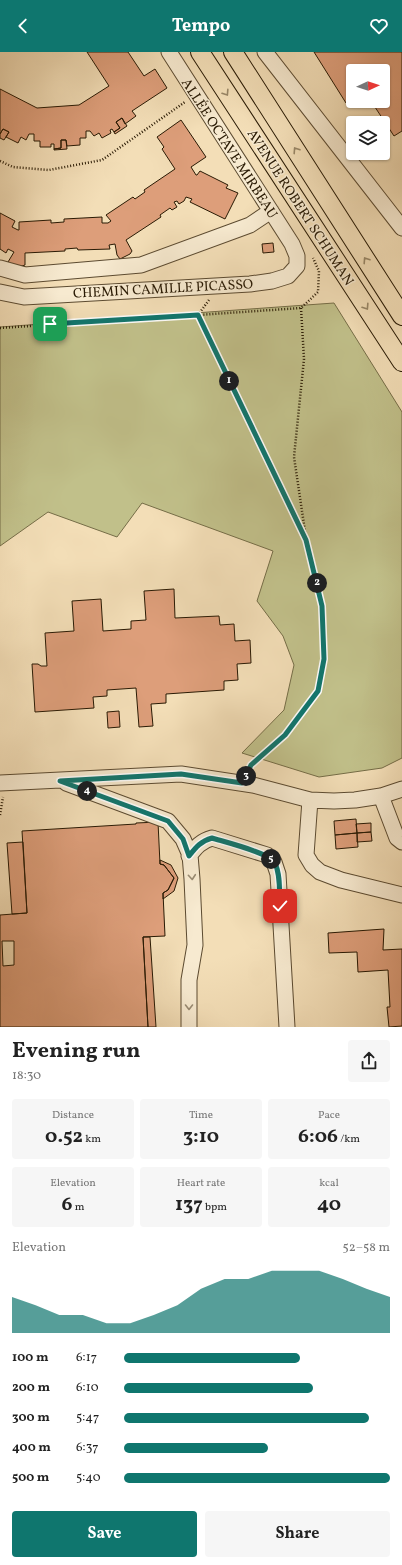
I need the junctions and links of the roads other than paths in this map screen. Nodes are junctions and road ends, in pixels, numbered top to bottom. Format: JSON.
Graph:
{"nodes":[{"id":1,"x":168,"y":52,"type":"edge"},
{"id":2,"x":200,"y":52,"type":"edge"},
{"id":3,"x":233,"y":52,"type":"edge"},
{"id":4,"x":265,"y":52,"type":"edge"},
{"id":5,"x":271,"y":211,"type":"junction"},
{"id":6,"x":402,"y":228,"type":"edge"},
{"id":7,"x":292,"y":244,"type":"joint"},
{"id":8,"x":0,"y":268,"type":"edge"},
{"id":9,"x":0,"y":292,"type":"edge"},
{"id":10,"x":402,"y":316,"type":"edge"},
{"id":11,"x":402,"y":362,"type":"edge"},
{"id":12,"x":60,"y":781,"type":"junction"},
{"id":13,"x":0,"y":783,"type":"edge"},
{"id":14,"x":402,"y":789,"type":"edge"},
{"id":15,"x":381,"y":796,"type":"junction"},
{"id":16,"x":310,"y":800,"type":"junction"},
{"id":17,"x":402,"y":842,"type":"edge"},
{"id":18,"x":189,"y":856,"type":"junction"},
{"id":19,"x":402,"y":895,"type":"edge"},
{"id":20,"x":189,"y":1027,"type":"edge"},
{"id":21,"x":287,"y":1027,"type":"edge"}],
"edges":[{"from":1,"to":5,"type":"street","name":"ALLÉE OCTAVE MIRBEAU"},
{"from":2,"to":11,"type":"main road","name":"AVENUE ROBERT SCHUMAN","one_way":true},
{"from":10,"to":3,"type":"main road","name":"AVENUE ROBERT SCHUMAN","one_way":true},
{"from":4,"to":6,"type":"street"},
{"from":5,"to":7,"type":"street","name":"ALLÉE OCTAVE MIRBEAU"},
{"from":5,"to":8,"type":"street"},
{"from":7,"to":9,"type":"street","name":"CHEMIN CAMILLE PICASSO"},
{"from":12,"to":13,"type":"street"},
{"from":12,"to":16,"type":"street"},
{"from":12,"to":18,"type":"street"},
{"from":14,"to":15,"type":"street"},
{"from":15,"to":16,"type":"street"},
{"from":15,"to":17,"type":"street"},
{"from":16,"to":19,"type":"street"},
{"from":18,"to":20,"type":"street","one_way":true},
{"from":18,"to":21,"type":"street"}]}
